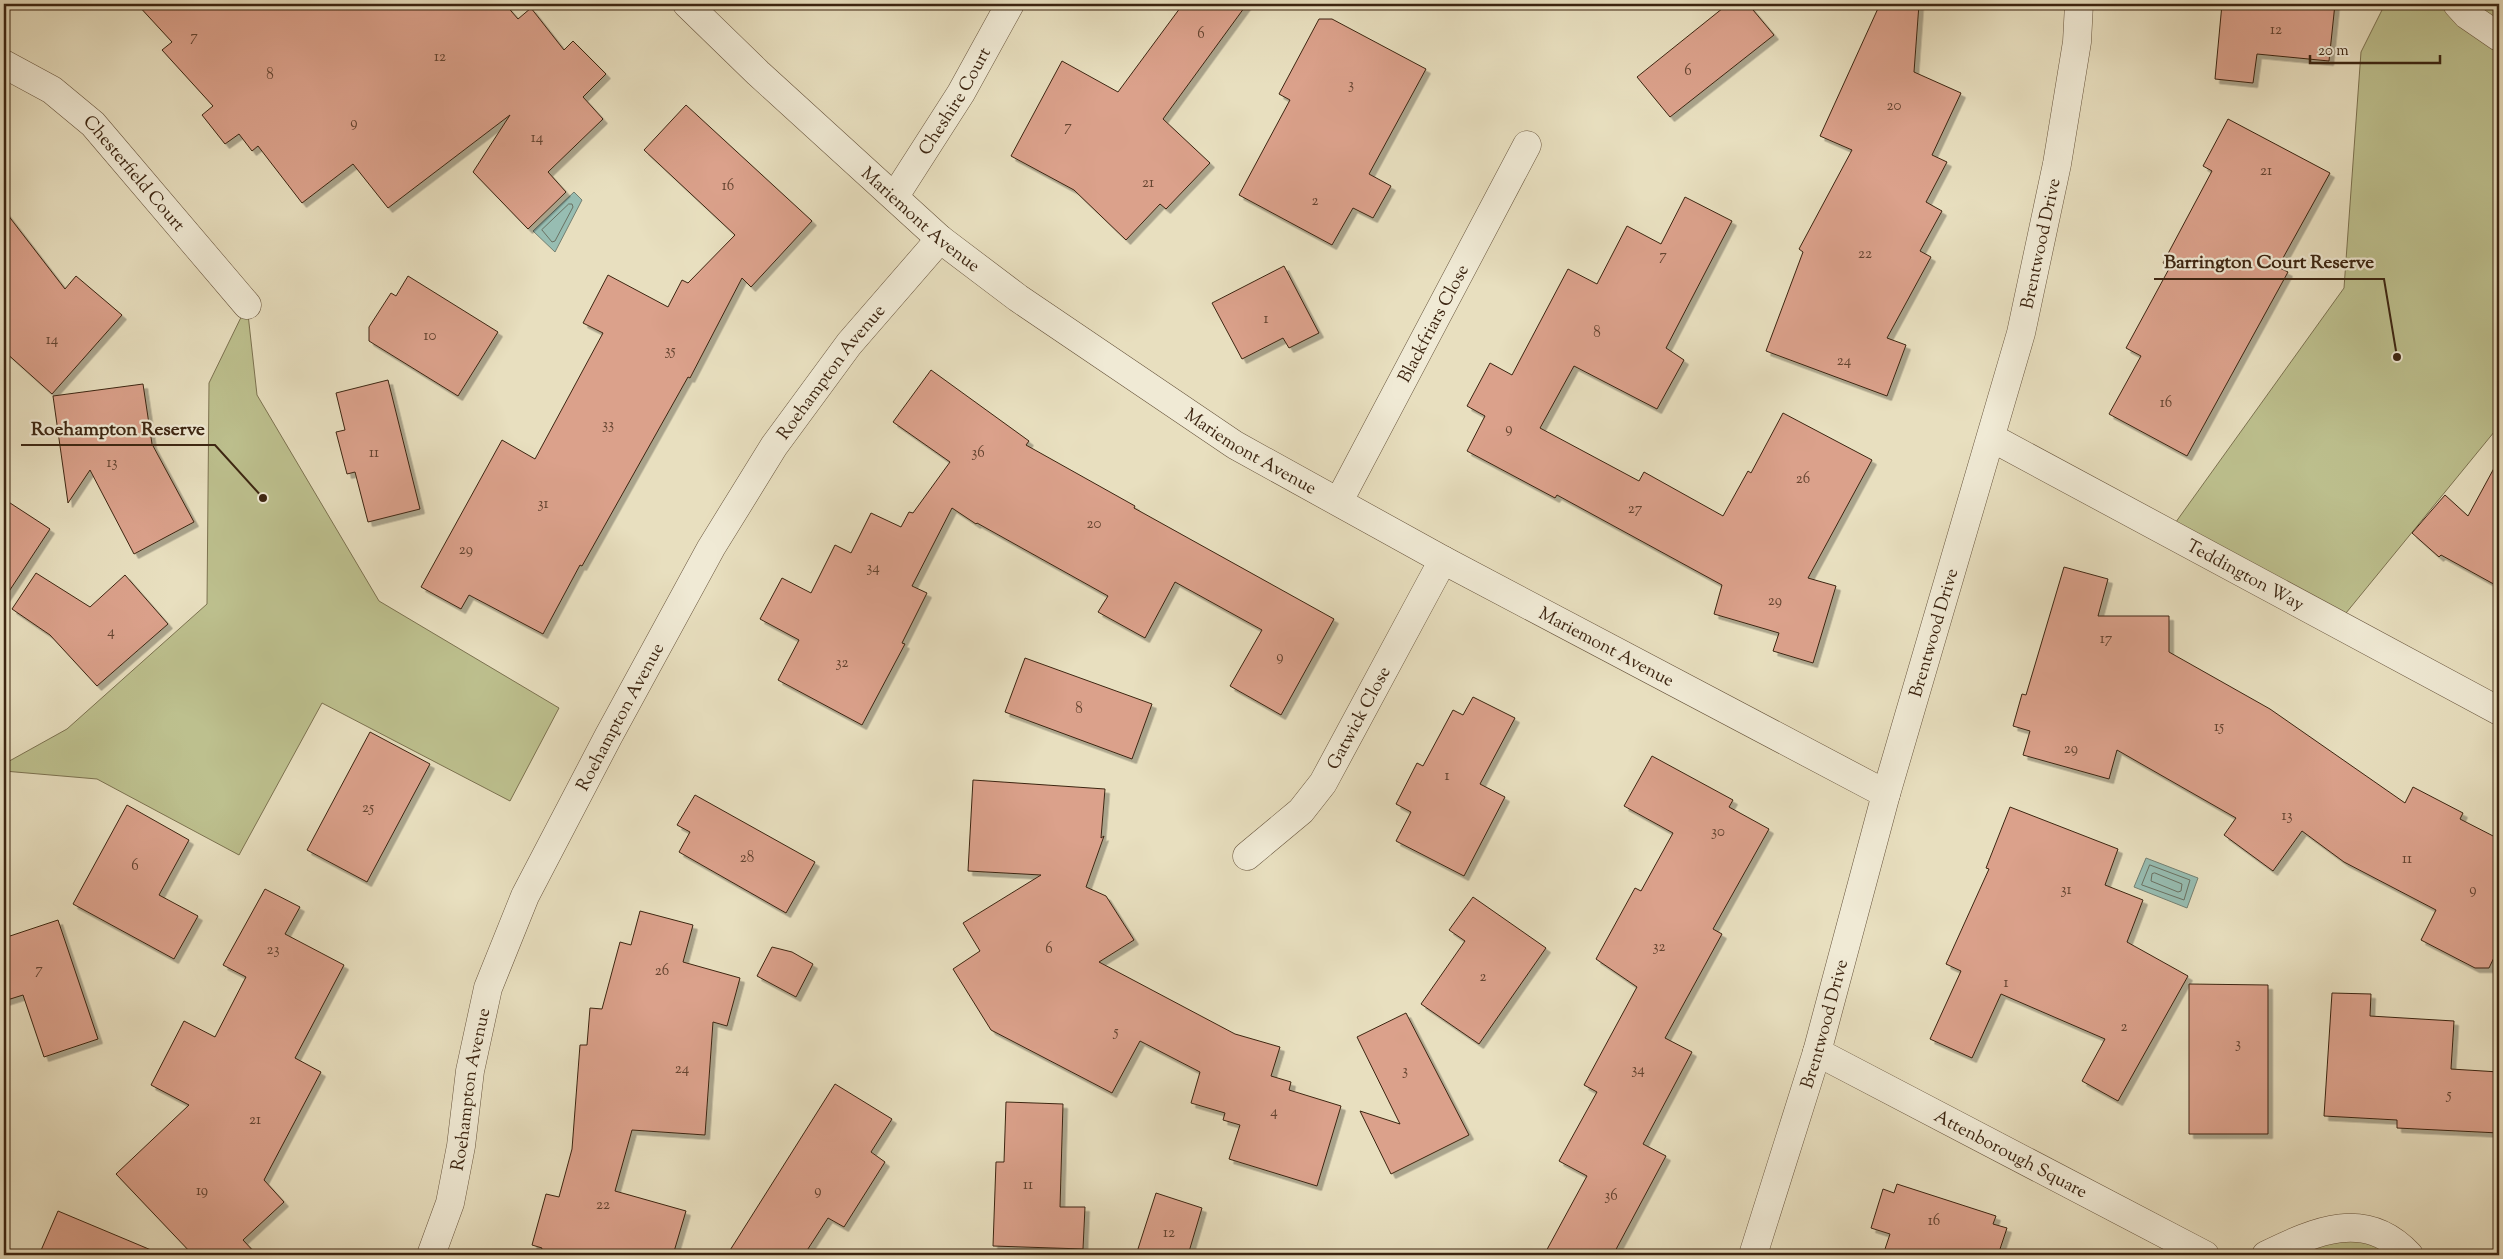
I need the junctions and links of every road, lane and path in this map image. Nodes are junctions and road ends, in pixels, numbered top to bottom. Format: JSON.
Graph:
{"nodes":[{"id":1,"x":687,"y":4,"type":"edge"},
{"id":2,"x":1010,"y":4,"type":"edge"},
{"id":3,"x":2079,"y":4,"type":"edge"},
{"id":4,"x":2457,"y":4,"type":"edge"},
{"id":5,"x":2499,"y":36,"type":"edge"},
{"id":6,"x":4,"y":64,"type":"edge"},
{"id":7,"x":1527,"y":145,"type":"dead end"},
{"id":8,"x":895,"y":196,"type":"junction"},
{"id":9,"x":940,"y":239,"type":"junction"},
{"id":10,"x":247,"y":305,"type":"dead end"},
{"id":11,"x":1992,"y":438,"type":"junction"},
{"id":12,"x":1339,"y":502,"type":"junction"},
{"id":13,"x":1443,"y":560,"type":"junction"},
{"id":14,"x":2499,"y":711,"type":"edge"},
{"id":15,"x":1886,"y":794,"type":"junction"},
{"id":16,"x":1247,"y":856,"type":"dead end"},
{"id":17,"x":1817,"y":1052,"type":"junction"},
{"id":18,"x":431,"y":1255,"type":"edge"},
{"id":19,"x":1753,"y":1255,"type":"edge"},
{"id":20,"x":2205,"y":1255,"type":"edge"},
{"id":21,"x":2266,"y":1255,"type":"edge"},
{"id":22,"x":2409,"y":1255,"type":"edge"}],
"edges":[{"from":1,"to":8,"type":"street","name":"Mariemont Avenue"},
{"from":2,"to":8,"type":"street","name":"Cheshire Court"},
{"from":3,"to":11,"type":"street","name":"Brentwood Drive"},
{"from":4,"to":5,"type":"street"},
{"from":6,"to":10,"type":"street","name":"Chesterfield Court"},
{"from":7,"to":12,"type":"street","name":"Blackfriars Close"},
{"from":8,"to":9,"type":"street","name":"Mariemont Avenue"},
{"from":9,"to":12,"type":"street","name":"Mariemont Avenue"},
{"from":9,"to":18,"type":"street","name":"Roehampton Avenue"},
{"from":11,"to":14,"type":"street","name":"Teddington Way"},
{"from":11,"to":15,"type":"street","name":"Brentwood Drive"},
{"from":12,"to":13,"type":"street","name":"Mariemont Avenue"},
{"from":13,"to":15,"type":"street","name":"Mariemont Avenue"},
{"from":13,"to":16,"type":"street","name":"Gatwick Close"},
{"from":15,"to":17,"type":"street","name":"Brentwood Drive"},
{"from":17,"to":19,"type":"street","name":"Brentwood Drive"},
{"from":17,"to":20,"type":"street","name":"Attenborough Square"},
{"from":21,"to":22,"type":"street"}]}
